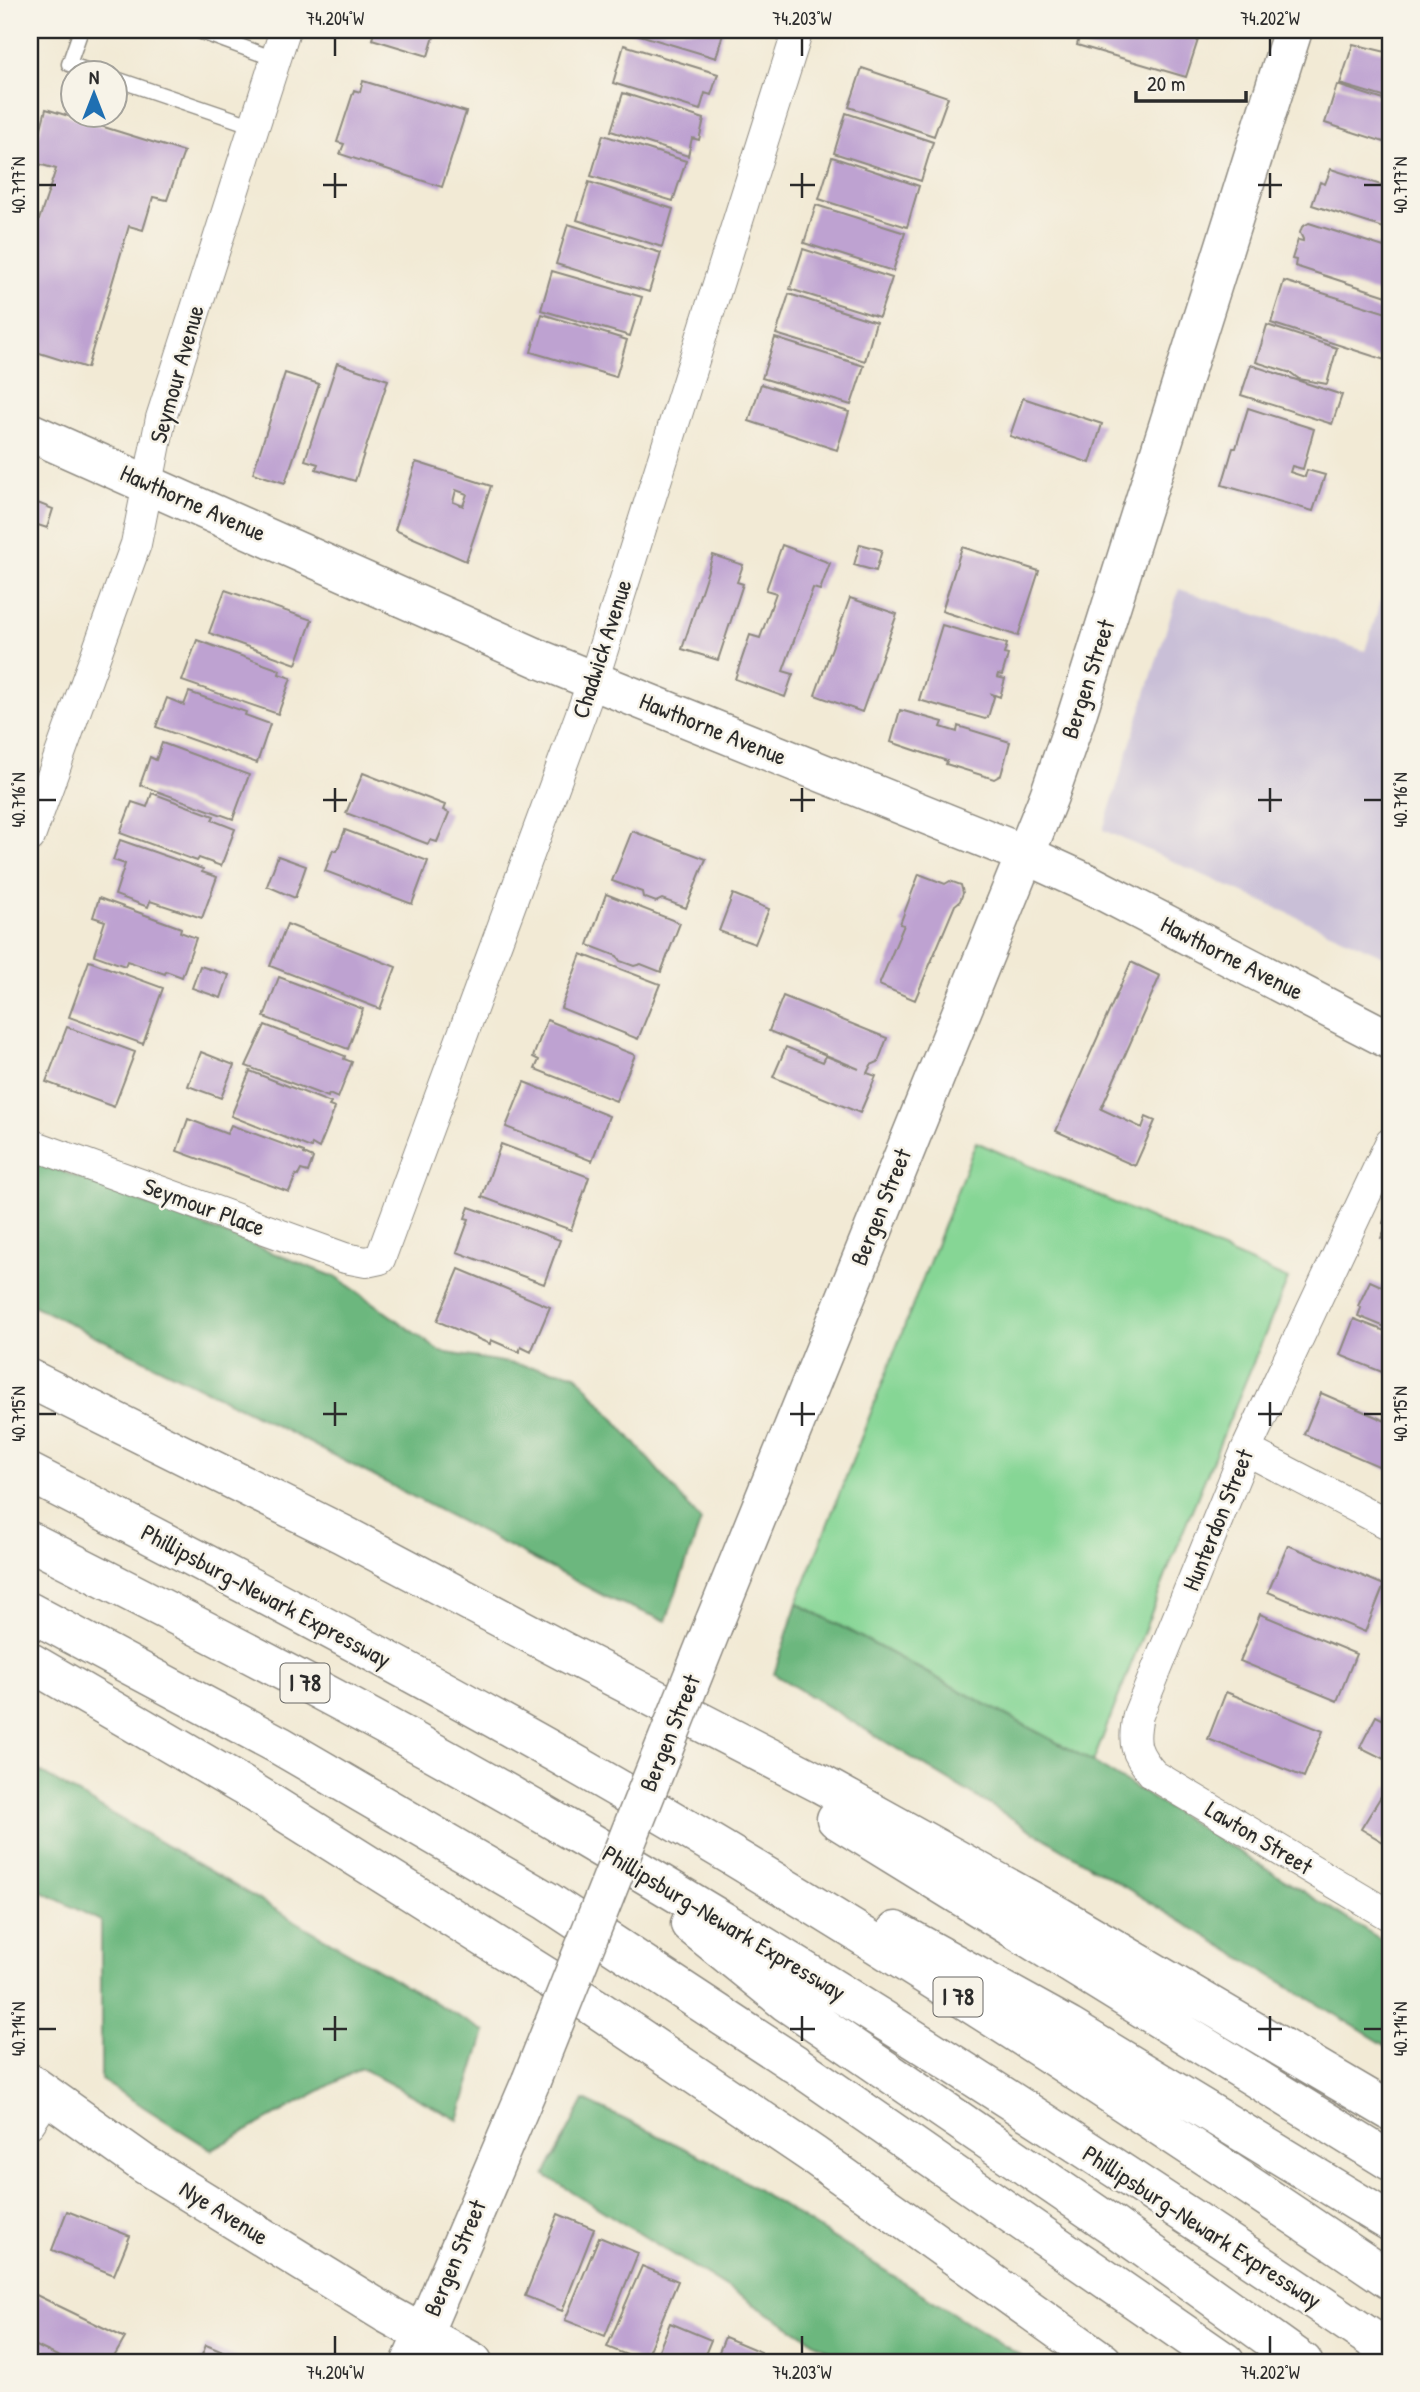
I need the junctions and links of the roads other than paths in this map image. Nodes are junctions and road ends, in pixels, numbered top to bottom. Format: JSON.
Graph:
{"nodes":[{"id":1,"x":81,"y":30,"type":"edge"},
{"id":2,"x":196,"y":30,"type":"edge"},
{"id":3,"x":285,"y":30,"type":"edge"},
{"id":4,"x":798,"y":30,"type":"edge"},
{"id":5,"x":1293,"y":30,"type":"edge"},
{"id":6,"x":275,"y":59,"type":"junction"},
{"id":7,"x":70,"y":60,"type":"edge"},
{"id":8,"x":130,"y":84,"type":"edge"},
{"id":9,"x":254,"y":127,"type":"junction"},
{"id":10,"x":30,"y":432,"type":"edge"},
{"id":11,"x":148,"y":483,"type":"junction"},
{"id":12,"x":593,"y":681,"type":"junction"},
{"id":13,"x":30,"y":837,"type":"edge"},
{"id":14,"x":1026,"y":855,"type":"junction"},
{"id":15,"x":1390,"y":1040,"type":"edge"},
{"id":16,"x":1390,"y":1143,"type":"edge"},
{"id":17,"x":30,"y":1144,"type":"edge"},
{"id":18,"x":380,"y":1259,"type":"joint"},
{"id":19,"x":30,"y":1379,"type":"edge"},
{"id":20,"x":1246,"y":1450,"type":"junction"},
{"id":21,"x":30,"y":1473,"type":"edge"},
{"id":22,"x":1390,"y":1525,"type":"edge"},
{"id":23,"x":30,"y":1541,"type":"edge"},
{"id":24,"x":30,"y":1612,"type":"edge"},
{"id":25,"x":562,"y":1651,"type":"junction"},
{"id":26,"x":30,"y":1662,"type":"edge"},
{"id":27,"x":515,"y":1732,"type":"junction"},
{"id":28,"x":1136,"y":1750,"type":"joint"},
{"id":29,"x":576,"y":1833,"type":"junction"},
{"id":30,"x":1390,"y":1916,"type":"edge"},
{"id":31,"x":36,"y":2101,"type":"edge"},
{"id":32,"x":1390,"y":2111,"type":"edge"},
{"id":33,"x":1390,"y":2161,"type":"edge"},
{"id":34,"x":1390,"y":2222,"type":"edge"},
{"id":35,"x":1390,"y":2280,"type":"edge"},
{"id":36,"x":417,"y":2348,"type":"edge"},
{"id":37,"x":1390,"y":2351,"type":"edge"},
{"id":38,"x":473,"y":2362,"type":"edge"},
{"id":39,"x":1103,"y":2362,"type":"edge"},
{"id":40,"x":1225,"y":2362,"type":"edge"},
{"id":41,"x":1303,"y":2362,"type":"edge"}],
"edges":[{"from":1,"to":7,"type":"lane"},
{"from":2,"to":6,"type":"lane"},
{"from":3,"to":6,"type":"street","name":"Seymour Avenue"},
{"from":4,"to":12,"type":"street","name":"Chadwick Avenue"},
{"from":5,"to":14,"type":"main road","name":"Bergen Street"},
{"from":6,"to":9,"type":"street","name":"Seymour Avenue"},
{"from":8,"to":9,"type":"lane"},
{"from":9,"to":11,"type":"street","name":"Seymour Avenue"},
{"from":10,"to":11,"type":"main road","name":"Hawthorne Avenue"},
{"from":11,"to":12,"type":"main road","name":"Hawthorne Avenue"},
{"from":11,"to":13,"type":"street","name":"Seymour Avenue"},
{"from":12,"to":14,"type":"main road","name":"Hawthorne Avenue"},
{"from":12,"to":18,"type":"street","name":"Chadwick Avenue"},
{"from":14,"to":15,"type":"main road","name":"Hawthorne Avenue"},
{"from":14,"to":36,"type":"main road","name":"Bergen Street","bridge":true},
{"from":16,"to":20,"type":"street","name":"Hunterdon Street"},
{"from":17,"to":18,"type":"street","name":"Seymour Place"},
{"from":19,"to":25,"type":"main road"},
{"from":20,"to":22,"type":"street"},
{"from":20,"to":28,"type":"street","name":"Hunterdon Street"},
{"from":21,"to":27,"type":"main road","name":"Phillipsburg-Newark Expressway","number":"I 78"},
{"from":23,"to":29,"type":"main road","name":"Phillipsburg-Newark Expressway","number":"I 78"},
{"from":24,"to":40,"type":"main road"},
{"from":25,"to":32,"type":"main road"},
{"from":25,"to":33,"type":"main road"},
{"from":26,"to":39,"type":"main road"},
{"from":27,"to":34,"type":"main road"},
{"from":27,"to":35,"type":"main road","name":"Phillipsburg-Newark Expressway","number":"I 78"},
{"from":28,"to":30,"type":"street","name":"Lawton Street"},
{"from":29,"to":37,"type":"main road","name":"Phillipsburg-Newark Expressway","number":"I 78"},
{"from":29,"to":41,"type":"main road"},
{"from":31,"to":36,"type":"main road","name":"Nye Avenue"},
{"from":36,"to":38,"type":"main road","name":"Nye Avenue"}]}
